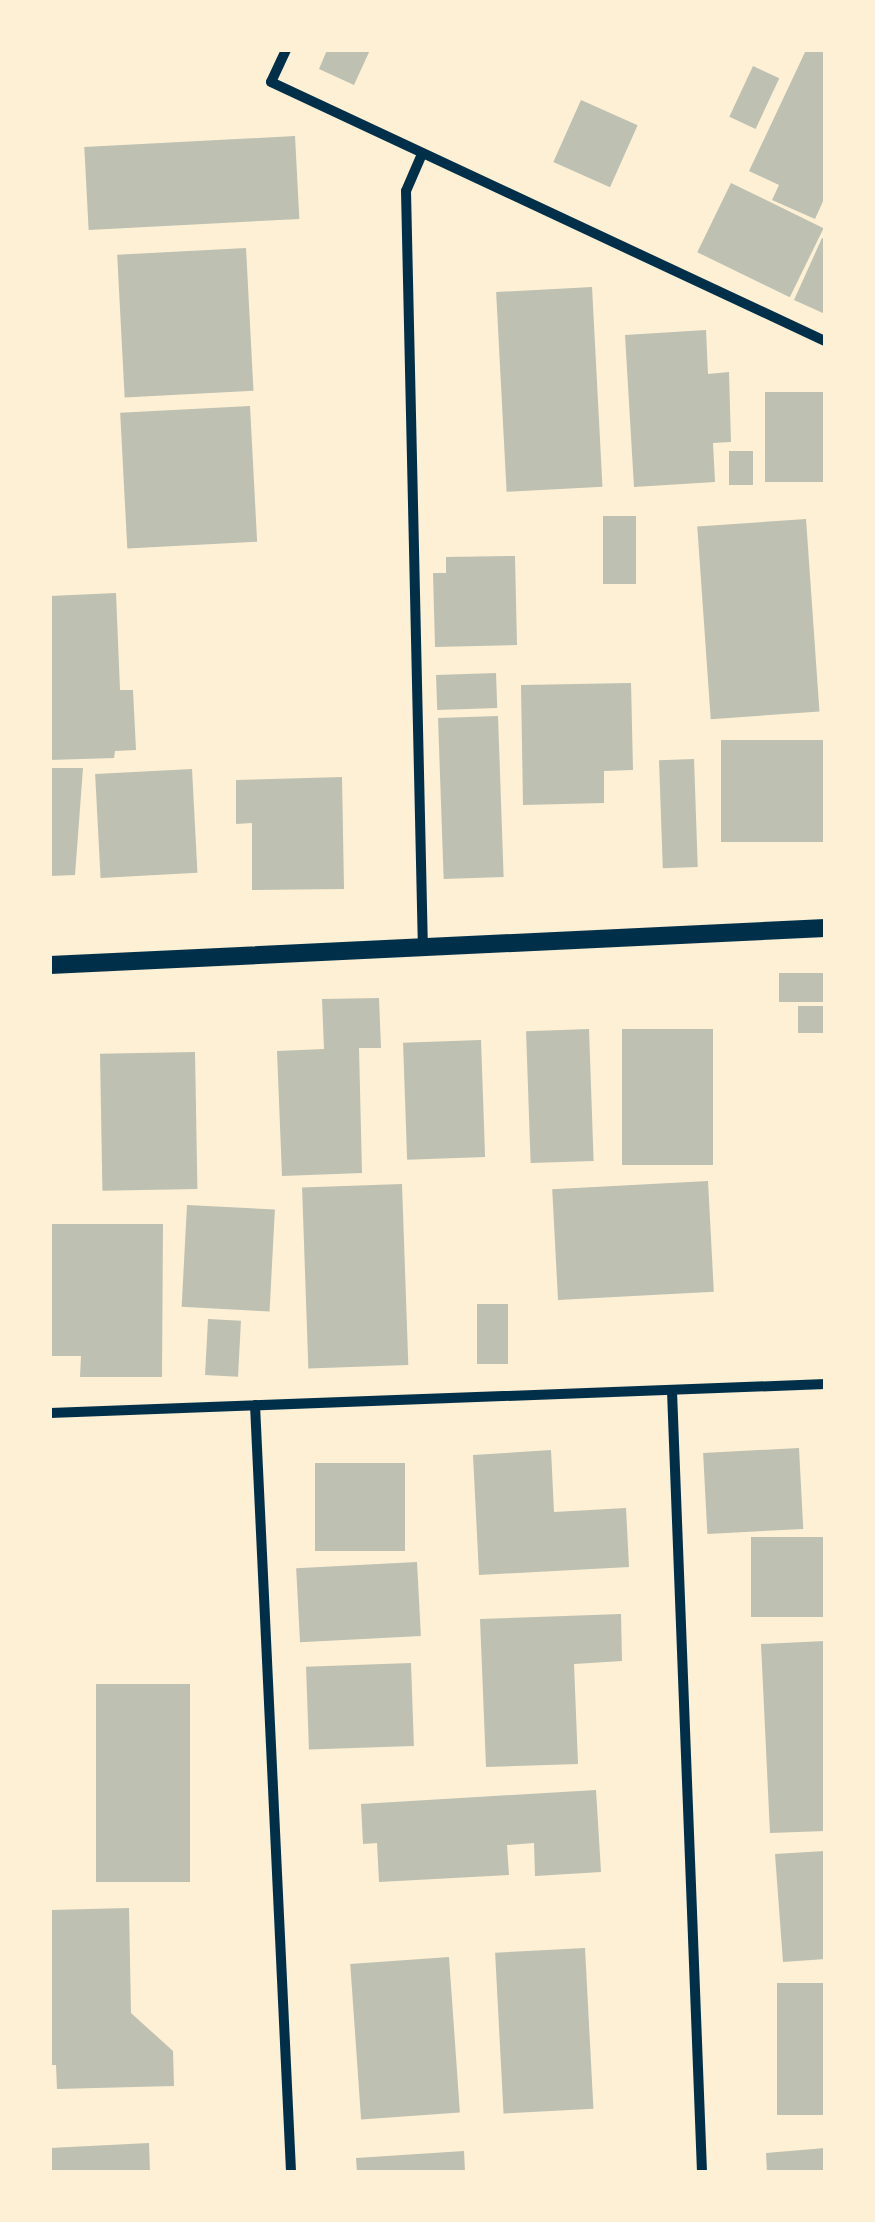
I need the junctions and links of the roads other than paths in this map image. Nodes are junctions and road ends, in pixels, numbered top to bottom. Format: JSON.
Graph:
{"nodes":[{"id":1,"x":286,"y":50,"type":"edge"},
{"id":2,"x":422,"y":154,"type":"junction"},
{"id":3,"x":825,"y":341,"type":"edge"},
{"id":4,"x":825,"y":928,"type":"edge"},
{"id":5,"x":422,"y":950,"type":"junction"},
{"id":6,"x":50,"y":965,"type":"edge"},
{"id":7,"x":825,"y":1384,"type":"edge"},
{"id":8,"x":672,"y":1391,"type":"junction"},
{"id":9,"x":255,"y":1406,"type":"junction"},
{"id":10,"x":50,"y":1413,"type":"edge"},
{"id":11,"x":292,"y":2172,"type":"edge"},
{"id":12,"x":702,"y":2172,"type":"edge"}],
"edges":[{"from":1,"to":2,"type":"street"},
{"from":2,"to":3,"type":"street"},
{"from":2,"to":5,"type":"street"},
{"from":4,"to":5,"type":"street"},
{"from":5,"to":6,"type":"street"},
{"from":7,"to":8,"type":"street"},
{"from":8,"to":9,"type":"street"},
{"from":8,"to":12,"type":"street"},
{"from":9,"to":10,"type":"street"},
{"from":9,"to":11,"type":"street"}]}
